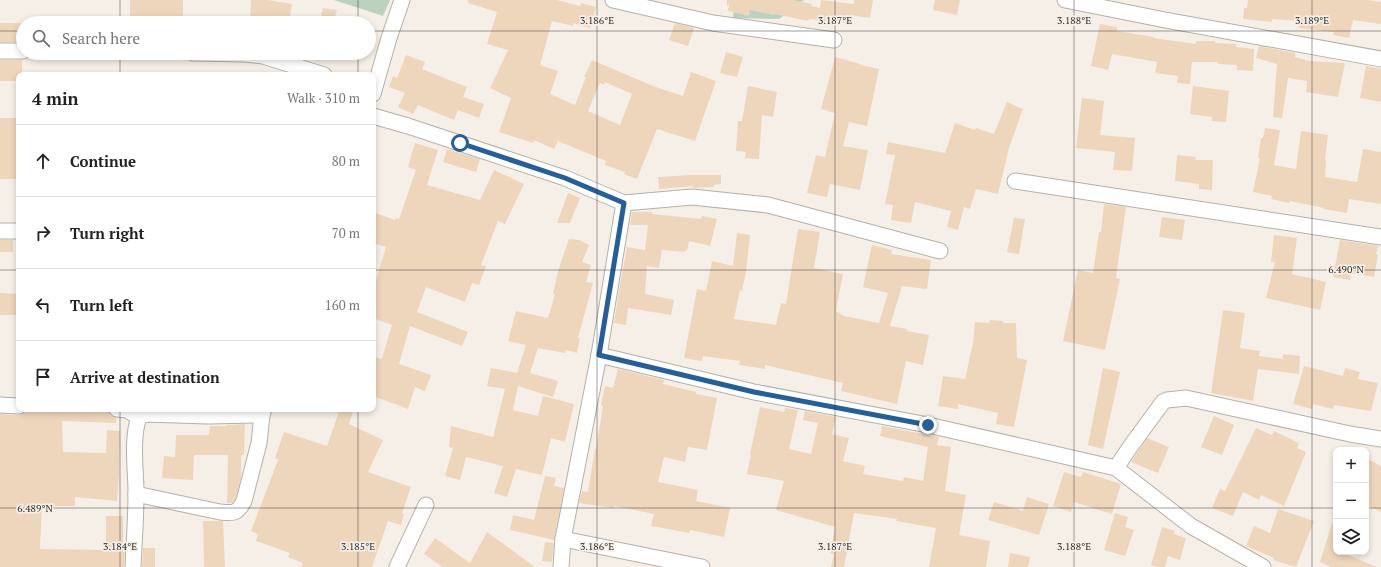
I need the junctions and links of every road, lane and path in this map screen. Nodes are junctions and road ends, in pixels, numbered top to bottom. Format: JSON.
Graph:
{"nodes":[{"id":1,"x":402,"y":0,"type":"edge"},
{"id":2,"x":613,"y":0,"type":"edge"},
{"id":3,"x":1065,"y":0,"type":"edge"},
{"id":4,"x":834,"y":40,"type":"dead end"},
{"id":5,"x":0,"y":51,"type":"edge"},
{"id":6,"x":16,"y":51,"type":"edge"},
{"id":7,"x":1381,"y":59,"type":"edge"},
{"id":8,"x":276,"y":60,"type":"edge"},
{"id":9,"x":314,"y":72,"type":"edge"},
{"id":10,"x":376,"y":82,"type":"edge"},
{"id":11,"x":376,"y":117,"type":"edge"},
{"id":12,"x":1015,"y":181,"type":"dead end"},
{"id":13,"x":624,"y":203,"type":"junction"},
{"id":14,"x":0,"y":231,"type":"edge"},
{"id":15,"x":16,"y":231,"type":"edge"},
{"id":16,"x":1381,"y":237,"type":"edge"},
{"id":17,"x":940,"y":251,"type":"dead end"},
{"id":18,"x":599,"y":355,"type":"junction"},
{"id":19,"x":0,"y":405,"type":"edge"},
{"id":20,"x":16,"y":406,"type":"edge"},
{"id":21,"x":130,"y":412,"type":"edge"},
{"id":22,"x":263,"y":412,"type":"edge"},
{"id":23,"x":139,"y":417,"type":"junction"},
{"id":24,"x":1381,"y":439,"type":"edge"},
{"id":25,"x":1116,"y":468,"type":"junction"},
{"id":26,"x":136,"y":494,"type":"junction"},
{"id":27,"x":426,"y":505,"type":"dead end"},
{"id":28,"x":563,"y":539,"type":"junction"},
{"id":29,"x":132,"y":567,"type":"edge"},
{"id":30,"x":397,"y":567,"type":"edge"},
{"id":31,"x":561,"y":567,"type":"edge"},
{"id":32,"x":702,"y":567,"type":"edge"},
{"id":33,"x":1263,"y":567,"type":"edge"}],
"edges":[{"from":1,"to":10,"type":"street"},
{"from":2,"to":4,"type":"street"},
{"from":3,"to":7,"type":"street"},
{"from":5,"to":6,"type":"street"},
{"from":8,"to":9,"type":"street"},
{"from":11,"to":13,"type":"street"},
{"from":12,"to":16,"type":"street"},
{"from":13,"to":17,"type":"street"},
{"from":13,"to":18,"type":"street"},
{"from":14,"to":15,"type":"street"},
{"from":18,"to":25,"type":"street"},
{"from":18,"to":28,"type":"street"},
{"from":19,"to":20,"type":"street"},
{"from":21,"to":23,"type":"street"},
{"from":22,"to":23,"type":"street"},
{"from":22,"to":26,"type":"street"},
{"from":23,"to":26,"type":"street"},
{"from":24,"to":25,"type":"street"},
{"from":25,"to":33,"type":"street"},
{"from":26,"to":29,"type":"street"},
{"from":27,"to":30,"type":"street"},
{"from":28,"to":31,"type":"street"},
{"from":28,"to":32,"type":"street"}]}
